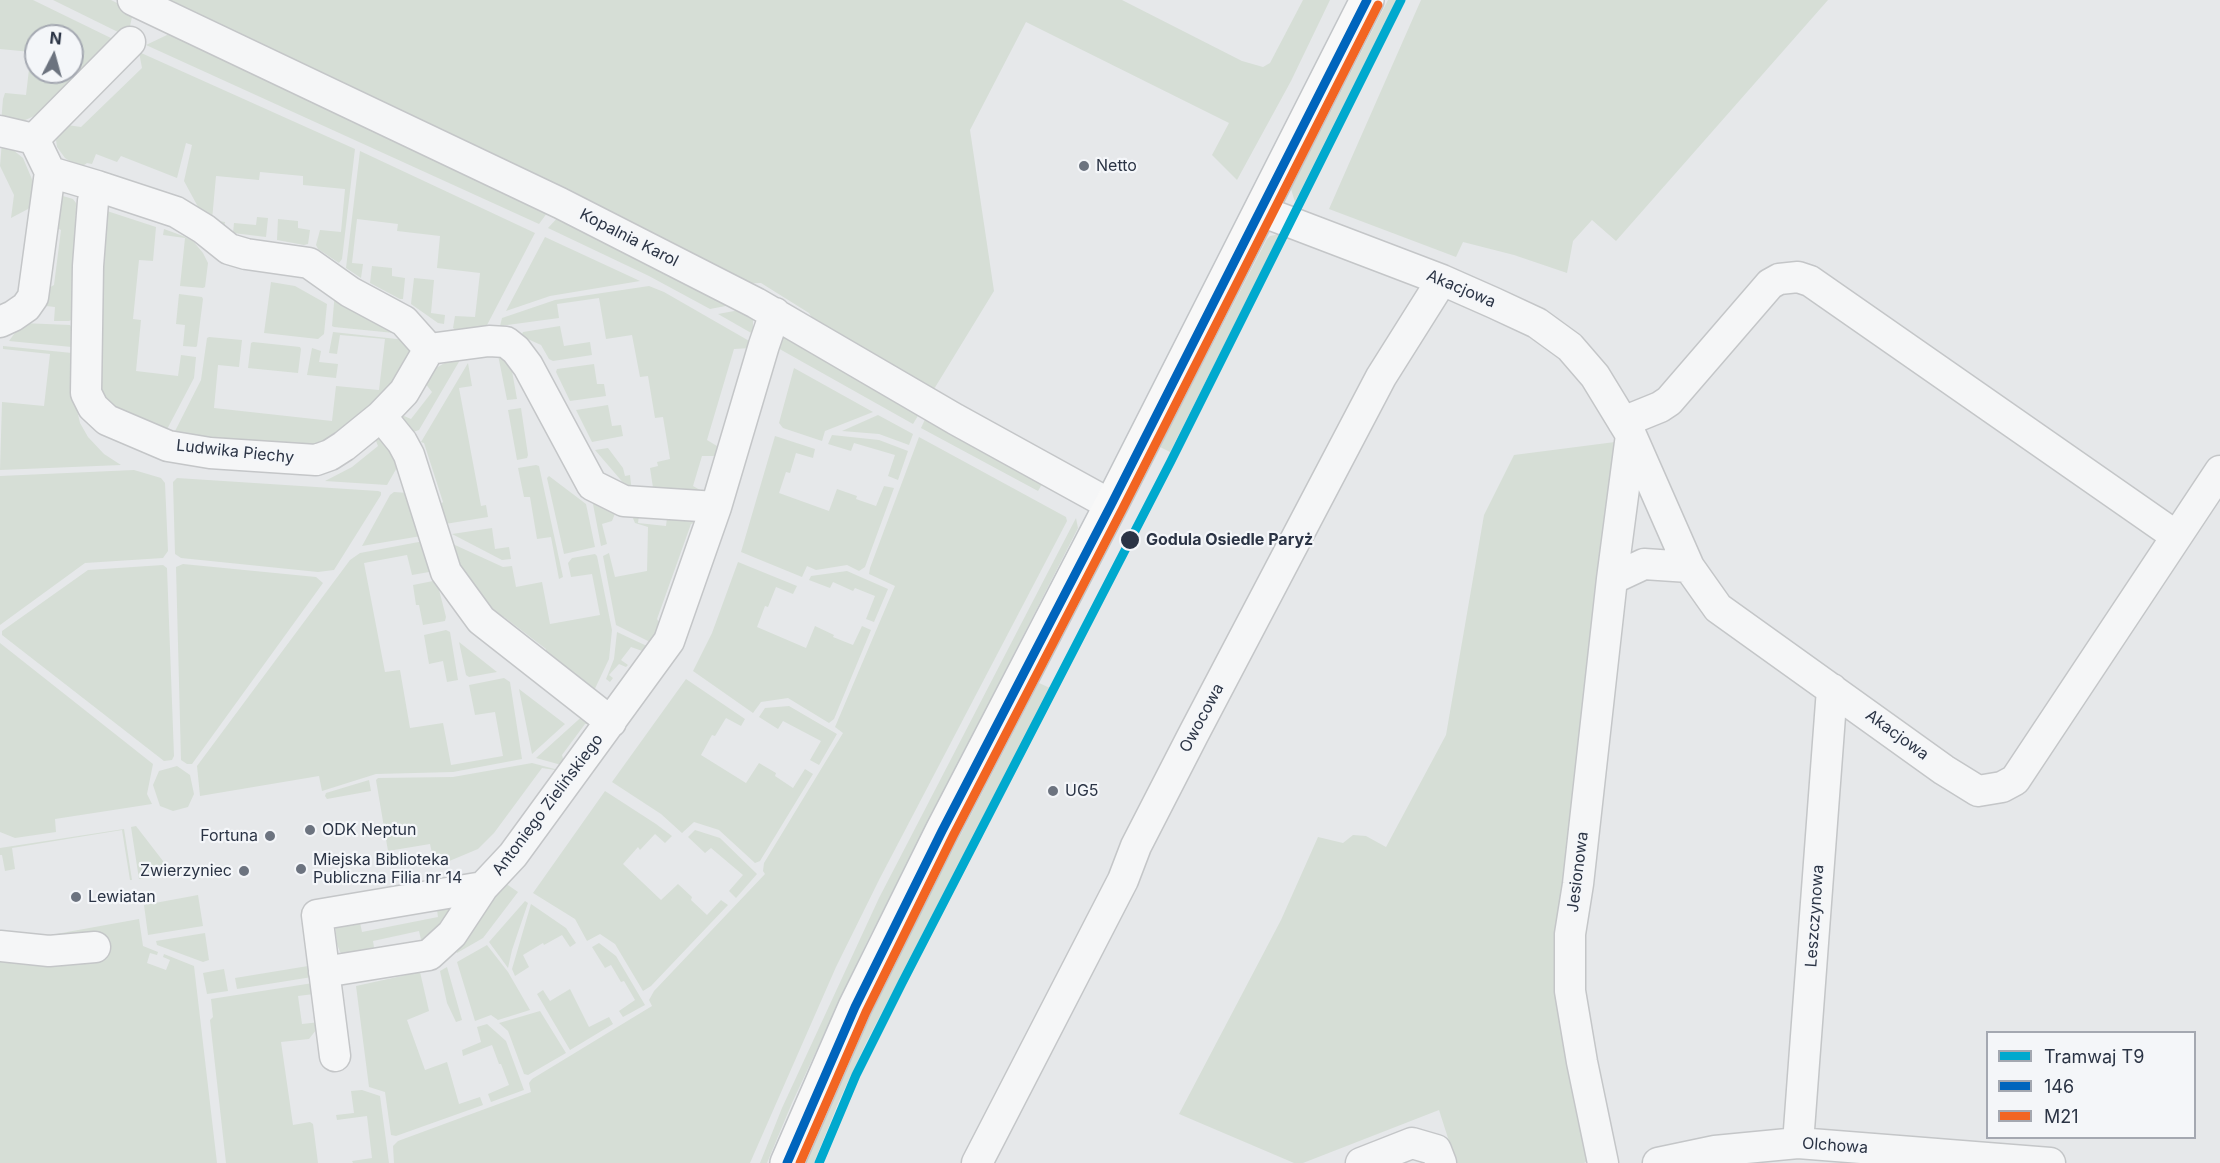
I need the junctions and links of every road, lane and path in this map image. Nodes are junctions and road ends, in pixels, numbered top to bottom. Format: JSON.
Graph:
{"nodes":[{"id":1,"x":134,"y":0,"type":"edge"},
{"id":2,"x":1367,"y":0,"type":"edge"},
{"id":3,"x":185,"y":23,"type":"junction"},
{"id":4,"x":130,"y":42,"type":"junction"},
{"id":5,"x":0,"y":131,"type":"edge"},
{"id":6,"x":34,"y":139,"type":"junction"},
{"id":7,"x":50,"y":172,"type":"junction"},
{"id":8,"x":97,"y":186,"type":"junction"},
{"id":9,"x":1261,"y":210,"type":"junction"},
{"id":10,"x":1442,"y":280,"type":"junction"},
{"id":11,"x":775,"y":313,"type":"junction"},
{"id":12,"x":0,"y":322,"type":"edge"},
{"id":13,"x":429,"y":349,"type":"junction"},
{"id":14,"x":381,"y":416,"type":"junction"},
{"id":15,"x":1627,"y":428,"type":"junction"},
{"id":16,"x":2220,"y":471,"type":"edge"},
{"id":17,"x":1111,"y":505,"type":"junction"},
{"id":18,"x":717,"y":507,"type":"junction"},
{"id":19,"x":2176,"y":536,"type":"junction"},
{"id":20,"x":1689,"y":567,"type":"junction"},
{"id":21,"x":1612,"y":579,"type":"junction"},
{"id":22,"x":1832,"y":689,"type":"junction"},
{"id":23,"x":611,"y":722,"type":"junction"},
{"id":24,"x":483,"y":887,"type":"junction"},
{"id":25,"x":0,"y":945,"type":"edge"},
{"id":26,"x":95,"y":947,"type":"dead end"},
{"id":27,"x":324,"y":972,"type":"junction"},
{"id":28,"x":335,"y":1056,"type":"dead end"},
{"id":29,"x":1797,"y":1143,"type":"junction"},
{"id":30,"x":787,"y":1163,"type":"edge"},
{"id":31,"x":977,"y":1163,"type":"edge"},
{"id":32,"x":1360,"y":1163,"type":"edge"},
{"id":33,"x":1441,"y":1163,"type":"edge"},
{"id":34,"x":1603,"y":1163,"type":"edge"},
{"id":35,"x":1658,"y":1163,"type":"edge"},
{"id":36,"x":2050,"y":1163,"type":"edge"}],
"edges":[{"from":1,"to":3,"type":"street","name":"Kopalnia Karol"},
{"from":1,"to":4,"type":"street"},
{"from":2,"to":9,"type":"main road"},
{"from":3,"to":4,"type":"street"},
{"from":3,"to":11,"type":"street","name":"Kopalnia Karol"},
{"from":4,"to":6,"type":"street"},
{"from":5,"to":6,"type":"street"},
{"from":6,"to":7,"type":"street"},
{"from":7,"to":8,"type":"street"},
{"from":7,"to":12,"type":"street"},
{"from":8,"to":13,"type":"street"},
{"from":8,"to":14,"type":"street","name":"Ludwika Piechy"},
{"from":9,"to":10,"type":"street","name":"Akacjowa"},
{"from":9,"to":17,"type":"main road"},
{"from":10,"to":15,"type":"street","name":"Akacjowa"},
{"from":10,"to":31,"type":"street","name":"Owocowa"},
{"from":11,"to":17,"type":"street","name":"Kopalnia Karol"},
{"from":11,"to":18,"type":"street","name":"Antoniego Zielińskiego"},
{"from":13,"to":14,"type":"street"},
{"from":13,"to":18,"type":"street"},
{"from":14,"to":23,"type":"street","name":"Antoniego Zielińskiego"},
{"from":15,"to":19,"type":"street"},
{"from":15,"to":20,"type":"street","name":"Akacjowa"},
{"from":15,"to":21,"type":"street","name":"Jesionowa"},
{"from":16,"to":19,"type":"street","name":"Akacjowa"},
{"from":17,"to":30,"type":"main road"},
{"from":18,"to":23,"type":"street","name":"Antoniego Zielińskiego"},
{"from":19,"to":22,"type":"street","name":"Akacjowa"},
{"from":20,"to":21,"type":"street"},
{"from":20,"to":22,"type":"street","name":"Akacjowa"},
{"from":21,"to":34,"type":"street","name":"Jesionowa"},
{"from":22,"to":29,"type":"street","name":"Leszczynowa"},
{"from":23,"to":24,"type":"street","name":"Antoniego Zielińskiego"},
{"from":24,"to":27,"type":"street","name":"Antoniego Zielińskiego"},
{"from":24,"to":27,"type":"street","name":"Antoniego Zielińskiego"},
{"from":25,"to":26,"type":"street"},
{"from":27,"to":28,"type":"street","name":"Antoniego Zielińskiego"},
{"from":29,"to":35,"type":"street","name":"Olchowa"},
{"from":29,"to":36,"type":"street","name":"Olchowa"},
{"from":32,"to":33,"type":"street"}]}
